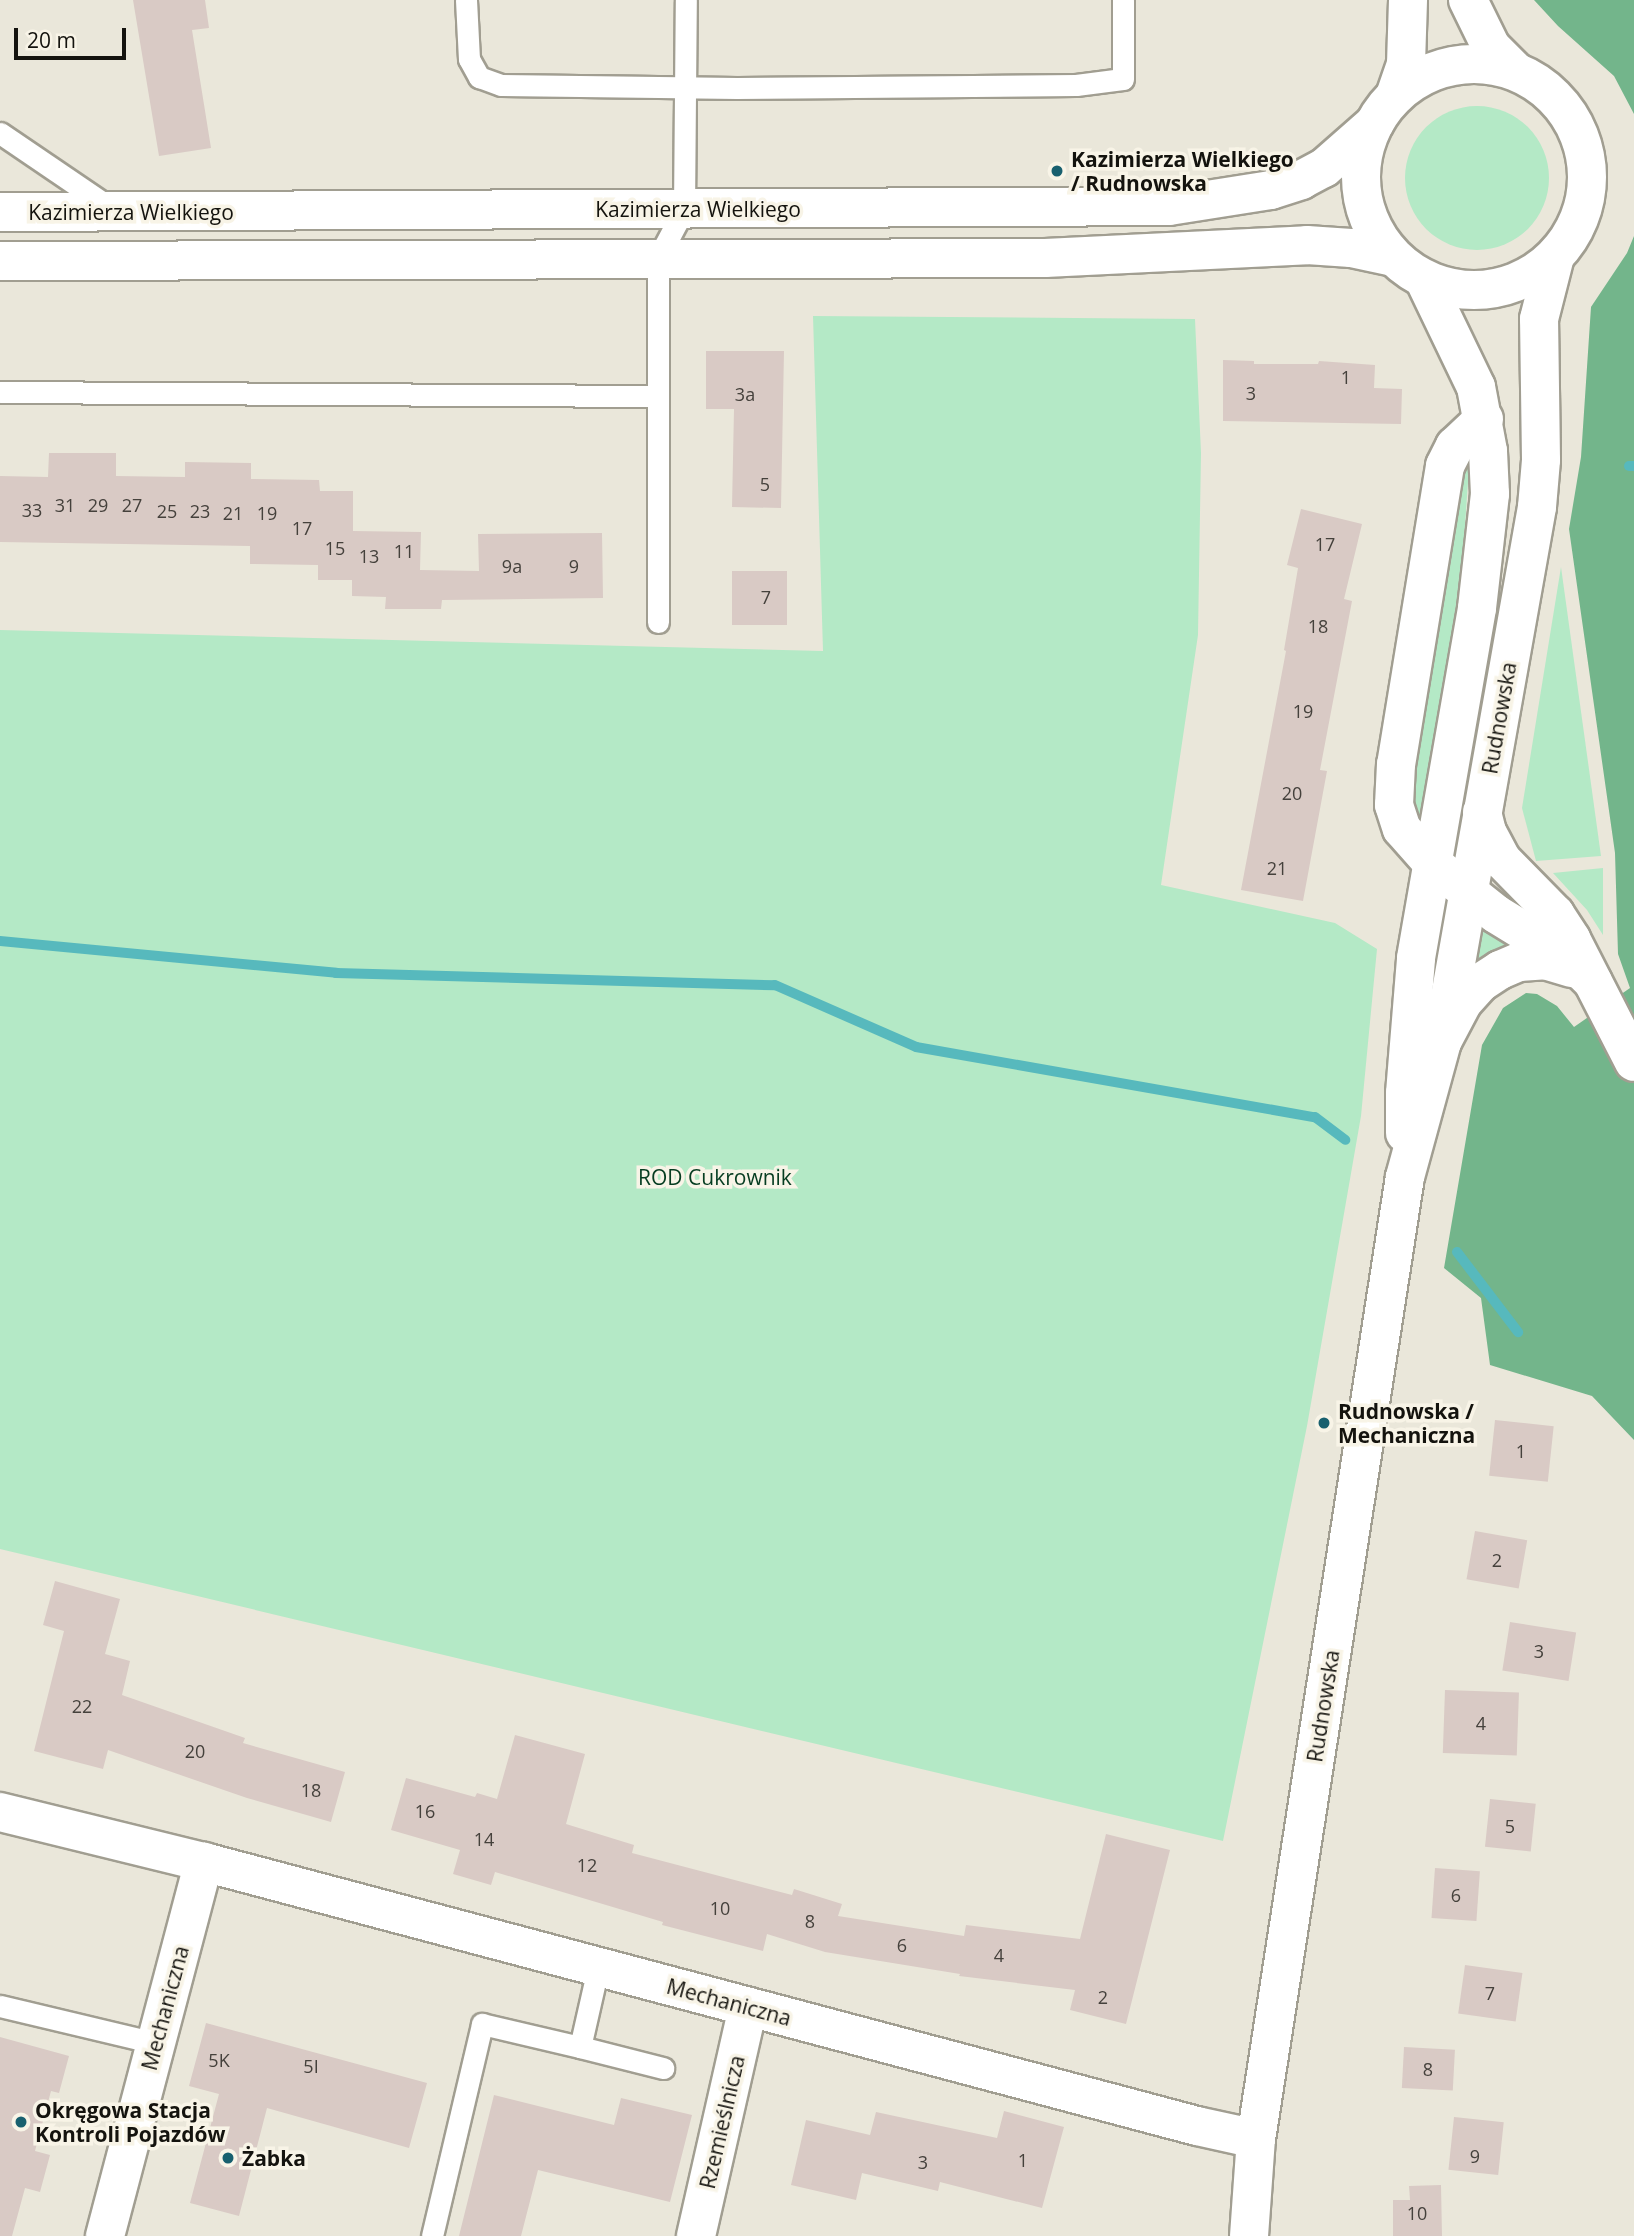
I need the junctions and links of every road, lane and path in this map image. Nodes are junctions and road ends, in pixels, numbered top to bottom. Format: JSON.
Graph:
{"nodes":[{"id":1,"x":466,"y":0,"type":"edge"},
{"id":2,"x":686,"y":0,"type":"edge"},
{"id":3,"x":1123,"y":0,"type":"edge"},
{"id":4,"x":1408,"y":0,"type":"edge"},
{"id":5,"x":1468,"y":0,"type":"edge"},
{"id":6,"x":1515,"y":71,"type":"junction"},
{"id":7,"x":686,"y":86,"type":"junction"},
{"id":8,"x":1385,"y":110,"type":"junction"},
{"id":9,"x":0,"y":133,"type":"edge"},
{"id":10,"x":684,"y":209,"type":"junction"},
{"id":11,"x":0,"y":212,"type":"edge"},
{"id":12,"x":116,"y":212,"type":"junction"},
{"id":13,"x":1555,"y":256,"type":"junction"},
{"id":14,"x":1393,"y":257,"type":"junction"},
{"id":15,"x":658,"y":258,"type":"junction"},
{"id":16,"x":0,"y":261,"type":"edge"},
{"id":17,"x":1424,"y":279,"type":"junction"},
{"id":18,"x":0,"y":392,"type":"edge"},
{"id":19,"x":658,"y":396,"type":"junction"},
{"id":20,"x":1483,"y":419,"type":"junction"},
{"id":21,"x":658,"y":622,"type":"dead end"},
{"id":22,"x":1482,"y":812,"type":"junction"},
{"id":23,"x":1433,"y":864,"type":"junction"},
{"id":24,"x":1468,"y":891,"type":"junction"},
{"id":25,"x":1593,"y":982,"type":"junction"},
{"id":26,"x":1443,"y":1042,"type":"junction"},
{"id":27,"x":1634,"y":1062,"type":"edge"},
{"id":28,"x":1405,"y":1177,"type":"junction"},
{"id":29,"x":0,"y":1812,"type":"edge"},
{"id":30,"x":204,"y":1862,"type":"junction"},
{"id":31,"x":598,"y":1968,"type":"junction"},
{"id":32,"x":0,"y":2006,"type":"edge"},
{"id":33,"x":748,"y":2007,"type":"junction"},
{"id":34,"x":155,"y":2043,"type":"junction"},
{"id":35,"x":580,"y":2047,"type":"junction"},
{"id":36,"x":663,"y":2068,"type":"dead end"},
{"id":37,"x":1256,"y":2139,"type":"junction"},
{"id":38,"x":105,"y":2236,"type":"edge"},
{"id":39,"x":432,"y":2236,"type":"edge"},
{"id":40,"x":696,"y":2236,"type":"edge"},
{"id":41,"x":1249,"y":2236,"type":"edge"}],
"edges":[{"from":1,"to":7,"type":"lane"},
{"from":2,"to":7,"type":"lane"},
{"from":3,"to":7,"type":"lane"},
{"from":4,"to":8,"type":"main road"},
{"from":5,"to":6,"type":"main road"},
{"from":6,"to":8,"type":"main road"},
{"from":6,"to":13,"type":"main road"},
{"from":7,"to":10,"type":"lane"},
{"from":8,"to":10,"type":"main road","name":"Kazimierza Wielkiego"},
{"from":8,"to":14,"type":"main road"},
{"from":9,"to":12,"type":"lane"},
{"from":10,"to":12,"type":"main road","name":"Kazimierza Wielkiego"},
{"from":10,"to":15,"type":"lane"},
{"from":11,"to":12,"type":"main road","name":"Kazimierza Wielkiego"},
{"from":13,"to":17,"type":"main road"},
{"from":13,"to":22,"type":"main road","name":"Rudnowska"},
{"from":14,"to":15,"type":"main road"},
{"from":14,"to":17,"type":"main road"},
{"from":15,"to":16,"type":"main road"},
{"from":15,"to":19,"type":"lane"},
{"from":17,"to":20,"type":"main road","name":"Rudnowska"},
{"from":18,"to":19,"type":"lane"},
{"from":19,"to":21,"type":"lane"},
{"from":20,"to":23,"type":"main road","name":"Rudnowska"},
{"from":20,"to":23,"type":"main road"},
{"from":22,"to":24,"type":"main road","name":"Rudnowska"},
{"from":22,"to":25,"type":"main road"},
{"from":23,"to":24,"type":"main road"},
{"from":23,"to":28,"type":"main road","name":"Rudnowska"},
{"from":24,"to":25,"type":"main road"},
{"from":24,"to":26,"type":"main road","name":"Rudnowska"},
{"from":25,"to":26,"type":"main road"},
{"from":25,"to":27,"type":"main road"},
{"from":26,"to":28,"type":"main road","name":"Rudnowska"},
{"from":28,"to":37,"type":"main road","name":"Rudnowska"},
{"from":29,"to":30,"type":"main road","name":"Mechaniczna"},
{"from":30,"to":31,"type":"main road","name":"Mechaniczna"},
{"from":30,"to":34,"type":"main road","name":"Mechaniczna"},
{"from":31,"to":33,"type":"main road","name":"Mechaniczna"},
{"from":31,"to":35,"type":"lane"},
{"from":32,"to":34,"type":"lane"},
{"from":33,"to":37,"type":"main road","name":"Mechaniczna"},
{"from":33,"to":40,"type":"main road","name":"Rzemieślnicza"},
{"from":34,"to":38,"type":"main road","name":"Mechaniczna"},
{"from":35,"to":36,"type":"lane"},
{"from":35,"to":39,"type":"lane"},
{"from":37,"to":41,"type":"main road","name":"Rudnowska"}]}
